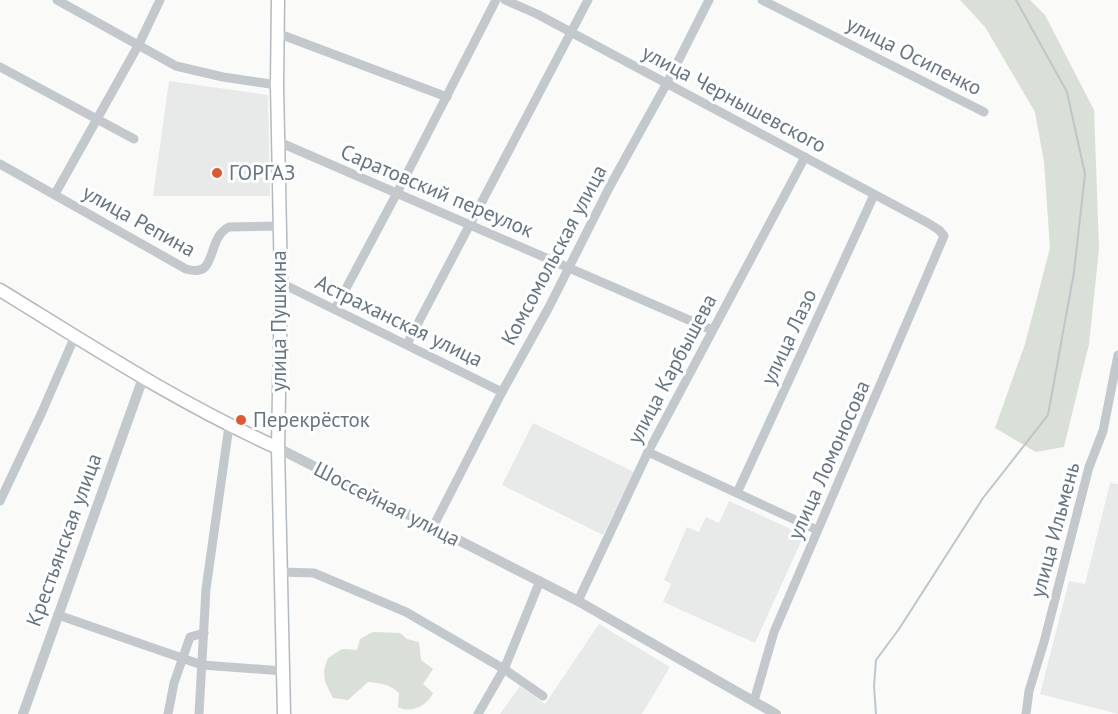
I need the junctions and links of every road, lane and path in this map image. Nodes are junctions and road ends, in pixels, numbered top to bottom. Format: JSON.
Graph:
{"nodes":[{"id":1,"x":57,"y":0,"type":"edge"},
{"id":2,"x":160,"y":0,"type":"edge"},
{"id":3,"x":278,"y":0,"type":"edge"},
{"id":4,"x":496,"y":0,"type":"edge"},
{"id":5,"x":505,"y":0,"type":"edge"},
{"id":6,"x":588,"y":0,"type":"edge"},
{"id":7,"x":710,"y":0,"type":"edge"},
{"id":8,"x":762,"y":0,"type":"edge"},
{"id":9,"x":570,"y":32,"type":"junction"},
{"id":10,"x":278,"y":33,"type":"junction"},
{"id":11,"x":139,"y":44,"type":"junction"},
{"id":12,"x":0,"y":68,"type":"edge"},
{"id":13,"x":667,"y":83,"type":"junction"},
{"id":14,"x":277,"y":85,"type":"junction"},
{"id":15,"x":447,"y":97,"type":"junction"},
{"id":16,"x":984,"y":112,"type":"dead end"},
{"id":17,"x":97,"y":119,"type":"junction"},
{"id":18,"x":135,"y":140,"type":"dead end"},
{"id":19,"x":279,"y":142,"type":"junction"},
{"id":20,"x":805,"y":157,"type":"junction"},
{"id":21,"x":0,"y":164,"type":"edge"},
{"id":22,"x":397,"y":193,"type":"junction"},
{"id":23,"x":55,"y":194,"type":"junction"},
{"id":24,"x":874,"y":195,"type":"junction"},
{"id":25,"x":469,"y":224,"type":"junction"},
{"id":26,"x":280,"y":226,"type":"junction"},
{"id":27,"x":944,"y":236,"type":"joint"},
{"id":28,"x":569,"y":268,"type":"junction"},
{"id":29,"x":281,"y":283,"type":"junction"},
{"id":30,"x":0,"y":290,"type":"edge"},
{"id":31,"x":335,"y":309,"type":"junction"},
{"id":32,"x":712,"y":330,"type":"junction"},
{"id":33,"x":75,"y":336,"type":"junction"},
{"id":34,"x":407,"y":344,"type":"junction"},
{"id":35,"x":1118,"y":355,"type":"edge"},
{"id":36,"x":142,"y":378,"type":"junction"},
{"id":37,"x":502,"y":392,"type":"junction"},
{"id":38,"x":229,"y":426,"type":"junction"},
{"id":39,"x":278,"y":448,"type":"junction"},
{"id":40,"x":648,"y":452,"type":"junction"},
{"id":41,"x":737,"y":493,"type":"junction"},
{"id":42,"x":0,"y":501,"type":"edge"},
{"id":43,"x":433,"y":527,"type":"junction"},
{"id":44,"x":817,"y":530,"type":"junction"},
{"id":45,"x":281,"y":572,"type":"junction"},
{"id":46,"x":540,"y":581,"type":"junction"},
{"id":47,"x":578,"y":601,"type":"junction"},
{"id":48,"x":58,"y":615,"type":"junction"},
{"id":49,"x":204,"y":633,"type":"junction"},
{"id":50,"x":184,"y":657,"type":"junction"},
{"id":51,"x":202,"y":664,"type":"junction"},
{"id":52,"x":504,"y":669,"type":"junction"},
{"id":53,"x":283,"y":671,"type":"junction"},
{"id":54,"x":543,"y":696,"type":"dead end"},
{"id":55,"x":754,"y":701,"type":"junction"},
{"id":56,"x":23,"y":714,"type":"edge"},
{"id":57,"x":168,"y":714,"type":"edge"},
{"id":58,"x":199,"y":714,"type":"edge"},
{"id":59,"x":284,"y":714,"type":"edge"},
{"id":60,"x":478,"y":714,"type":"edge"},
{"id":61,"x":776,"y":714,"type":"edge"},
{"id":62,"x":1026,"y":714,"type":"edge"}],
"edges":[{"from":1,"to":11,"type":"street"},
{"from":2,"to":11,"type":"street"},
{"from":3,"to":10,"type":"main road","name":"улица Пушкина"},
{"from":4,"to":15,"type":"street"},
{"from":5,"to":9,"type":"street","name":"улица Чернышевского"},
{"from":6,"to":9,"type":"street"},
{"from":7,"to":13,"type":"street","name":"Комсомольская улица"},
{"from":8,"to":16,"type":"street","name":"улица Осипенко"},
{"from":9,"to":13,"type":"street","name":"улица Чернышевского"},
{"from":9,"to":25,"type":"street"},
{"from":10,"to":14,"type":"main road","name":"улица Пушкина"},
{"from":10,"to":15,"type":"street"},
{"from":11,"to":14,"type":"street"},
{"from":11,"to":17,"type":"street"},
{"from":12,"to":17,"type":"street"},
{"from":13,"to":20,"type":"street","name":"улица Чернышевского"},
{"from":13,"to":28,"type":"street","name":"Комсомольская улица"},
{"from":14,"to":19,"type":"main road","name":"улица Пушкина"},
{"from":15,"to":22,"type":"street"},
{"from":17,"to":18,"type":"street"},
{"from":17,"to":23,"type":"street"},
{"from":19,"to":22,"type":"street","name":"Саратовский переулок"},
{"from":19,"to":26,"type":"main road","name":"улица Пушкина"},
{"from":20,"to":24,"type":"street","name":"улица Чернышевского"},
{"from":20,"to":32,"type":"street","name":"улица Карбышева"},
{"from":21,"to":23,"type":"street","name":"улица Репина"},
{"from":22,"to":25,"type":"street","name":"Саратовский переулок"},
{"from":22,"to":31,"type":"street"},
{"from":23,"to":26,"type":"street","name":"улица Репина"},
{"from":24,"to":27,"type":"street","name":"улица Чернышевского"},
{"from":24,"to":41,"type":"street","name":"улица Лазо"},
{"from":25,"to":28,"type":"street","name":"Саратовский переулок"},
{"from":25,"to":34,"type":"street"},
{"from":26,"to":29,"type":"main road","name":"улица Пушкина"},
{"from":27,"to":44,"type":"street","name":"улица Ломоносова"},
{"from":28,"to":32,"type":"street","name":"Саратовский переулок"},
{"from":28,"to":37,"type":"street","name":"Комсомольская улица"},
{"from":29,"to":31,"type":"street","name":"Астраханская улица"},
{"from":29,"to":39,"type":"main road","name":"улица Пушкина"},
{"from":30,"to":33,"type":"main road","name":"Шоссейная улица"},
{"from":31,"to":34,"type":"street","name":"Астраханская улица"},
{"from":32,"to":40,"type":"street","name":"улица Карбышева"},
{"from":33,"to":36,"type":"main road","name":"Шоссейная улица"},
{"from":33,"to":42,"type":"street"},
{"from":34,"to":37,"type":"street","name":"Астраханская улица"},
{"from":35,"to":62,"type":"street","name":"улица Ильмень"},
{"from":36,"to":38,"type":"main road","name":"Шоссейная улица"},
{"from":36,"to":48,"type":"street","name":"Крестьянская улица"},
{"from":37,"to":43,"type":"street","name":"Комсомольская улица"},
{"from":38,"to":39,"type":"main road","name":"Шоссейная улица"},
{"from":38,"to":49,"type":"street"},
{"from":39,"to":43,"type":"street","name":"Шоссейная улица"},
{"from":39,"to":45,"type":"main road","name":"улица Пушкина"},
{"from":40,"to":41,"type":"street"},
{"from":40,"to":47,"type":"street","name":"улица Карбышева"},
{"from":41,"to":44,"type":"street"},
{"from":43,"to":46,"type":"street","name":"Шоссейная улица"},
{"from":44,"to":55,"type":"street","name":"улица Ломоносова"},
{"from":45,"to":52,"type":"street"},
{"from":45,"to":53,"type":"main road","name":"улица Пушкина"},
{"from":46,"to":47,"type":"street","name":"Шоссейная улица"},
{"from":46,"to":52,"type":"street"},
{"from":47,"to":55,"type":"street","name":"Шоссейная улица"},
{"from":48,"to":50,"type":"street"},
{"from":48,"to":56,"type":"street","name":"Крестьянская улица"},
{"from":49,"to":50,"type":"street"},
{"from":49,"to":51,"type":"street"},
{"from":50,"to":51,"type":"street"},
{"from":50,"to":57,"type":"street"},
{"from":51,"to":53,"type":"street"},
{"from":51,"to":58,"type":"street"},
{"from":52,"to":54,"type":"street"},
{"from":52,"to":60,"type":"street"},
{"from":53,"to":59,"type":"main road","name":"улица Пушкина"},
{"from":55,"to":61,"type":"street","name":"Шоссейная улица"}]}
